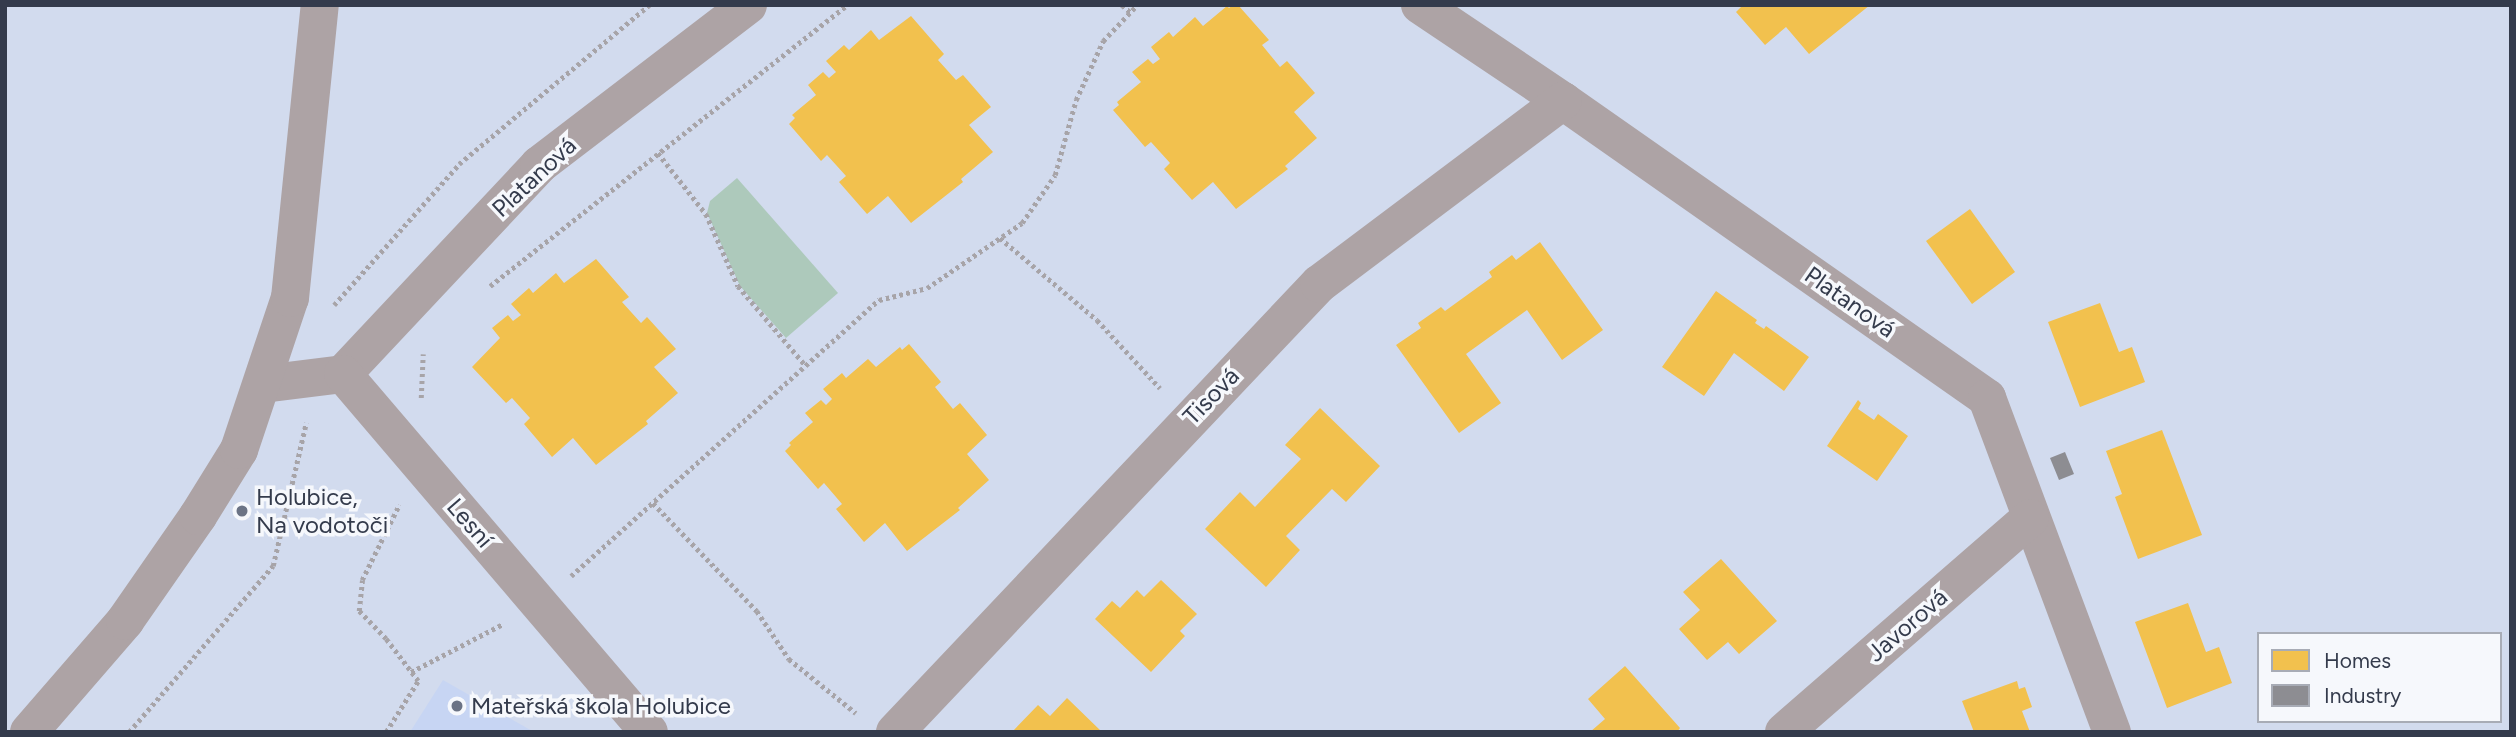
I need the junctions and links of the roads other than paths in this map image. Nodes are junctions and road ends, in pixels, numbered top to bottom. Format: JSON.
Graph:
{"nodes":[{"id":1,"x":320,"y":5,"type":"edge"},
{"id":2,"x":748,"y":5,"type":"edge"},
{"id":3,"x":1420,"y":5,"type":"edge"},
{"id":4,"x":1458,"y":16,"type":"edge"},
{"id":5,"x":1563,"y":101,"type":"junction"},
{"id":6,"x":330,"y":376,"type":"junction"},
{"id":7,"x":263,"y":384,"type":"junction"},
{"id":8,"x":2029,"y":518,"type":"junction"},
{"id":9,"x":29,"y":732,"type":"edge"},
{"id":10,"x":649,"y":732,"type":"edge"},
{"id":11,"x":895,"y":732,"type":"edge"},
{"id":12,"x":1784,"y":732,"type":"edge"},
{"id":13,"x":2112,"y":732,"type":"edge"}],
"edges":[{"from":1,"to":7,"type":"street"},
{"from":2,"to":6,"type":"street","name":"Platanová"},
{"from":3,"to":4,"type":"street","name":"Platanová"},
{"from":4,"to":5,"type":"street","name":"Platanová"},
{"from":5,"to":8,"type":"street","name":"Platanová"},
{"from":5,"to":11,"type":"street","name":"Tisová"},
{"from":6,"to":7,"type":"street"},
{"from":6,"to":10,"type":"street","name":"Lesní"},
{"from":7,"to":9,"type":"street"},
{"from":8,"to":12,"type":"street","name":"Javorová"},
{"from":8,"to":13,"type":"street","name":"Platanová"}]}
